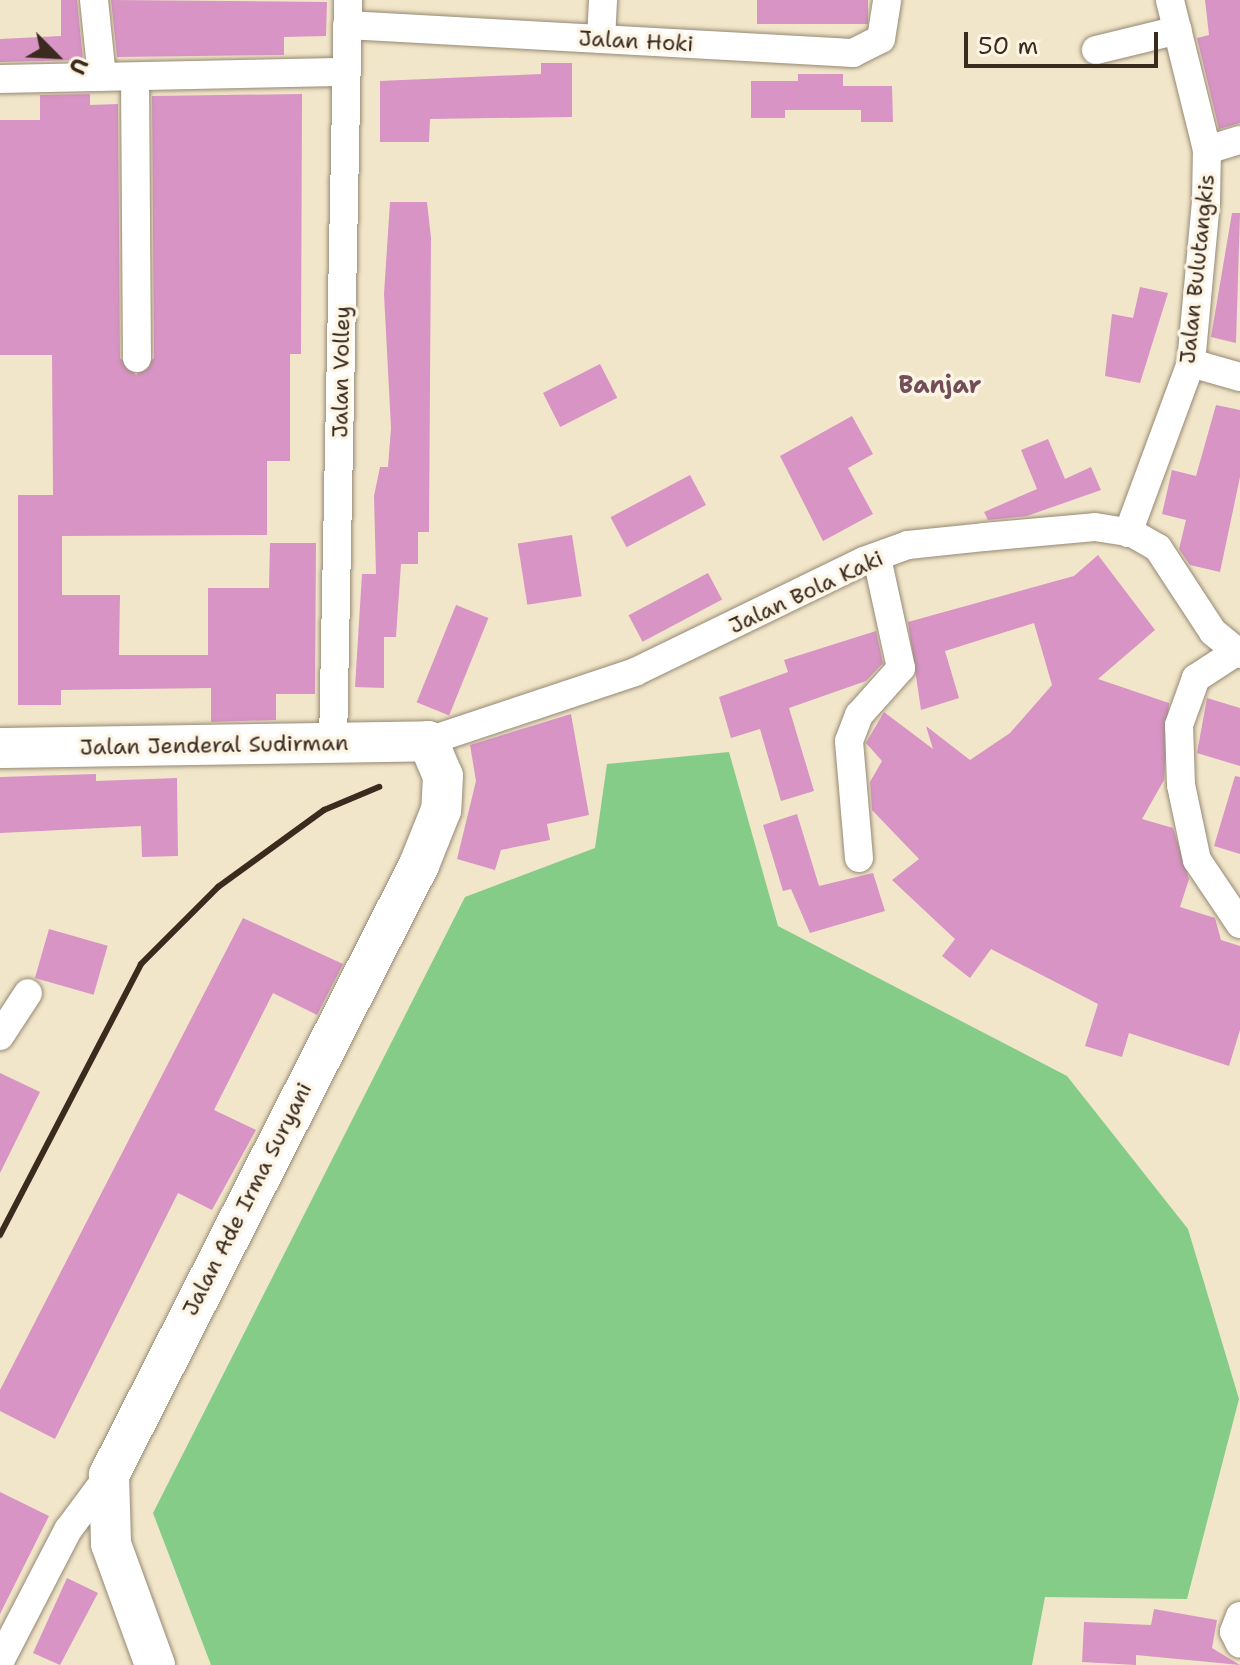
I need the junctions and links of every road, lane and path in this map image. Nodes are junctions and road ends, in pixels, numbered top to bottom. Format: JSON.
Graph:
{"nodes":[{"id":1,"x":94,"y":0,"type":"edge"},
{"id":2,"x":603,"y":0,"type":"edge"},
{"id":3,"x":887,"y":0,"type":"edge"},
{"id":4,"x":1170,"y":0,"type":"edge"},
{"id":5,"x":347,"y":13,"type":"edge"},
{"id":6,"x":1178,"y":30,"type":"junction"},
{"id":7,"x":601,"y":39,"type":"junction"},
{"id":8,"x":1096,"y":50,"type":"dead end"},
{"id":9,"x":347,"y":72,"type":"junction"},
{"id":10,"x":102,"y":77,"type":"junction"},
{"id":11,"x":135,"y":77,"type":"junction"},
{"id":12,"x":0,"y":79,"type":"edge"},
{"id":13,"x":1240,"y":140,"type":"edge"},
{"id":14,"x":1207,"y":150,"type":"junction"},
{"id":15,"x":137,"y":358,"type":"dead end"},
{"id":16,"x":1191,"y":363,"type":"junction"},
{"id":17,"x":1240,"y":377,"type":"edge"},
{"id":18,"x":1128,"y":533,"type":"junction"},
{"id":19,"x":877,"y":558,"type":"junction"},
{"id":20,"x":1238,"y":653,"type":"edge"},
{"id":21,"x":428,"y":741,"type":"junction"},
{"id":22,"x":333,"y":743,"type":"junction"},
{"id":23,"x":0,"y":748,"type":"edge"},
{"id":24,"x":859,"y":858,"type":"dead end"},
{"id":25,"x":1240,"y":924,"type":"edge"},
{"id":26,"x":28,"y":993,"type":"dead end"},
{"id":27,"x":0,"y":1036,"type":"edge"},
{"id":28,"x":109,"y":1475,"type":"junction"},
{"id":29,"x":1240,"y":1616,"type":"edge"},
{"id":30,"x":1240,"y":1644,"type":"edge"},
{"id":31,"x":0,"y":1661,"type":"edge"},
{"id":32,"x":155,"y":1665,"type":"edge"}],
"edges":[{"from":1,"to":10,"type":"street"},
{"from":2,"to":7,"type":"street"},
{"from":3,"to":7,"type":"street","name":"Jalan Hoki"},
{"from":4,"to":6,"type":"street","name":"Jalan Bulutangkis"},
{"from":5,"to":7,"type":"street","name":"Jalan Hoki"},
{"from":5,"to":9,"type":"street","name":"Jalan Volley"},
{"from":6,"to":8,"type":"street"},
{"from":6,"to":14,"type":"street","name":"Jalan Bulutangkis"},
{"from":9,"to":11,"type":"street"},
{"from":9,"to":22,"type":"street","name":"Jalan Volley"},
{"from":10,"to":11,"type":"street"},
{"from":10,"to":12,"type":"street"},
{"from":11,"to":15,"type":"street"},
{"from":13,"to":14,"type":"street"},
{"from":14,"to":16,"type":"street","name":"Jalan Bulutangkis"},
{"from":16,"to":17,"type":"street"},
{"from":16,"to":18,"type":"street","name":"Jalan Bulutangkis"},
{"from":18,"to":19,"type":"street","name":"Jalan Bola Kaki"},
{"from":18,"to":20,"type":"street","name":"Jalan Bola Kaki"},
{"from":19,"to":21,"type":"street","name":"Jalan Bola Kaki"},
{"from":19,"to":24,"type":"street"},
{"from":20,"to":25,"type":"street"},
{"from":21,"to":22,"type":"main road","name":"Jalan Jenderal Sudirman"},
{"from":21,"to":28,"type":"main road","name":"Jalan Ade Irma Suryani"},
{"from":22,"to":23,"type":"main road","name":"Jalan Jenderal Sudirman"},
{"from":26,"to":27,"type":"street"},
{"from":28,"to":31,"type":"street"},
{"from":28,"to":32,"type":"main road","name":"Jalan Ade Irma Suryani"},
{"from":29,"to":30,"type":"street"}]}
